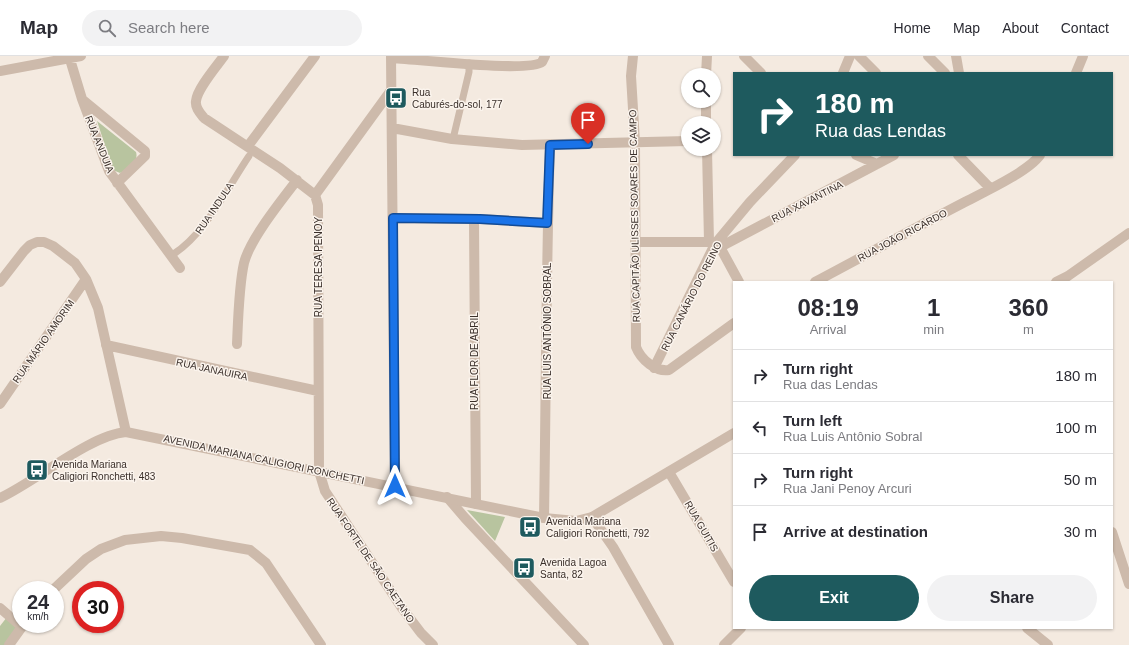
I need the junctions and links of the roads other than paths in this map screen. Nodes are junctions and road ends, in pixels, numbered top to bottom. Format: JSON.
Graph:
{"nodes":[{"id":1,"x":81,"y":56,"type":"edge"},
{"id":2,"x":224,"y":56,"type":"edge"},
{"id":3,"x":315,"y":56,"type":"edge"},
{"id":4,"x":544,"y":56,"type":"edge"},
{"id":5,"x":633,"y":56,"type":"edge"},
{"id":6,"x":707,"y":56,"type":"edge"},
{"id":7,"x":744,"y":56,"type":"edge"},
{"id":8,"x":850,"y":56,"type":"edge"},
{"id":9,"x":859,"y":56,"type":"edge"},
{"id":10,"x":928,"y":56,"type":"edge"},
{"id":11,"x":1083,"y":56,"type":"edge"},
{"id":12,"x":70,"y":57,"type":"edge"},
{"id":13,"x":391,"y":57,"type":"edge"},
{"id":14,"x":469,"y":60,"type":"edge"},
{"id":15,"x":706,"y":68,"type":"edge"},
{"id":16,"x":0,"y":71,"type":"edge"},
{"id":17,"x":760,"y":72,"type":"edge"},
{"id":18,"x":843,"y":72,"type":"edge"},
{"id":19,"x":875,"y":72,"type":"edge"},
{"id":20,"x":943,"y":72,"type":"edge"},
{"id":21,"x":1076,"y":72,"type":"edge"},
{"id":22,"x":392,"y":89,"type":"junction"},
{"id":23,"x":82,"y":99,"type":"junction"},
{"id":24,"x":392,"y":128,"type":"junction"},
{"id":25,"x":453,"y":139,"type":"junction"},
{"id":26,"x":681,"y":141,"type":"edge"},
{"id":27,"x":635,"y":142,"type":"junction"},
{"id":28,"x":550,"y":145,"type":"junction"},
{"id":29,"x":248,"y":151,"type":"junction"},
{"id":30,"x":708,"y":156,"type":"edge"},
{"id":31,"x":794,"y":156,"type":"edge"},
{"id":32,"x":858,"y":156,"type":"edge"},
{"id":33,"x":892,"y":156,"type":"edge"},
{"id":34,"x":959,"y":156,"type":"edge"},
{"id":35,"x":1039,"y":156,"type":"edge"},
{"id":36,"x":877,"y":164,"type":"junction"},
{"id":37,"x":297,"y":180,"type":"junction"},
{"id":38,"x":117,"y":183,"type":"junction"},
{"id":39,"x":990,"y":188,"type":"junction"},
{"id":40,"x":315,"y":195,"type":"junction"},
{"id":41,"x":393,"y":218,"type":"junction"},
{"id":42,"x":474,"y":219,"type":"junction"},
{"id":43,"x":547,"y":223,"type":"junction"},
{"id":44,"x":1129,"y":233,"type":"edge"},
{"id":45,"x":635,"y":242,"type":"junction"},
{"id":46,"x":715,"y":244,"type":"junction"},
{"id":47,"x":172,"y":255,"type":"junction"},
{"id":48,"x":180,"y":268,"type":"dead end"},
{"id":49,"x":86,"y":279,"type":"junction"},
{"id":50,"x":738,"y":281,"type":"edge"},
{"id":51,"x":817,"y":281,"type":"edge"},
{"id":52,"x":1058,"y":281,"type":"edge"},
{"id":53,"x":0,"y":282,"type":"edge"},
{"id":54,"x":733,"y":324,"type":"edge"},
{"id":55,"x":237,"y":344,"type":"dead end"},
{"id":56,"x":106,"y":345,"type":"junction"},
{"id":57,"x":654,"y":368,"type":"junction"},
{"id":58,"x":318,"y":391,"type":"junction"},
{"id":59,"x":0,"y":404,"type":"edge"},
{"id":60,"x":126,"y":432,"type":"junction"},
{"id":61,"x":733,"y":434,"type":"edge"},
{"id":62,"x":319,"y":470,"type":"junction"},
{"id":63,"x":669,"y":472,"type":"junction"},
{"id":64,"x":395,"y":486,"type":"junction"},
{"id":65,"x":447,"y":497,"type":"junction"},
{"id":66,"x":0,"y":498,"type":"edge"},
{"id":67,"x":476,"y":504,"type":"junction"},
{"id":68,"x":592,"y":517,"type":"junction"},
{"id":69,"x":544,"y":518,"type":"junction"},
{"id":70,"x":1113,"y":535,"type":"edge"},
{"id":71,"x":733,"y":580,"type":"edge"},
{"id":72,"x":62,"y":581,"type":"edge"},
{"id":73,"x":1129,"y":584,"type":"edge"},
{"id":74,"x":0,"y":608,"type":"edge"},
{"id":75,"x":12,"y":617,"type":"edge"},
{"id":76,"x":740,"y":629,"type":"edge"},
{"id":77,"x":1028,"y":629,"type":"edge"},
{"id":78,"x":17,"y":633,"type":"edge"},
{"id":79,"x":9,"y":645,"type":"edge"},
{"id":80,"x":321,"y":645,"type":"edge"},
{"id":81,"x":433,"y":645,"type":"edge"},
{"id":82,"x":584,"y":645,"type":"edge"},
{"id":83,"x":669,"y":645,"type":"edge"},
{"id":84,"x":724,"y":645,"type":"edge"},
{"id":85,"x":1048,"y":645,"type":"edge"}],
"edges":[{"from":1,"to":12,"type":"street"},
{"from":2,"to":29,"type":"street"},
{"from":3,"to":29,"type":"street"},
{"from":4,"to":14,"type":"street"},
{"from":5,"to":27,"type":"street","name":"RUA CAPITÃO ULISSES SOARES DE CAMPO"},
{"from":6,"to":15,"type":"street"},
{"from":7,"to":17,"type":"street"},
{"from":8,"to":18,"type":"street"},
{"from":9,"to":19,"type":"street"},
{"from":10,"to":20,"type":"street"},
{"from":11,"to":21,"type":"street"},
{"from":12,"to":16,"type":"street"},
{"from":12,"to":23,"type":"street","name":"RUA ANDUIA"},
{"from":13,"to":14,"type":"street"},
{"from":13,"to":22,"type":"street"},
{"from":14,"to":25,"type":"street"},
{"from":22,"to":24,"type":"street"},
{"from":22,"to":40,"type":"street"},
{"from":23,"to":38,"type":"street","name":"RUA ANDUIA"},
{"from":23,"to":38,"type":"street","name":"RUA ANDUIA"},
{"from":24,"to":25,"type":"street"},
{"from":24,"to":41,"type":"street"},
{"from":25,"to":28,"type":"street"},
{"from":26,"to":27,"type":"street"},
{"from":27,"to":28,"type":"street"},
{"from":27,"to":45,"type":"street","name":"RUA CAPITÃO ULISSES SOARES DE CAMPO"},
{"from":28,"to":43,"type":"street","name":"RUA LUIS ANTÔNIO SOBRAL"},
{"from":29,"to":37,"type":"street"},
{"from":29,"to":47,"type":"street","name":"RUA INDULA"},
{"from":30,"to":46,"type":"street"},
{"from":31,"to":46,"type":"street","name":"RUA CANÁRIO DO REINO"},
{"from":32,"to":36,"type":"street"},
{"from":33,"to":36,"type":"street","name":"RUA XAVANTINA"},
{"from":34,"to":39,"type":"street"},
{"from":35,"to":39,"type":"street","name":"RUA JOÃO RICARDO"},
{"from":36,"to":46,"type":"street","name":"RUA XAVANTINA"},
{"from":37,"to":40,"type":"street"},
{"from":37,"to":55,"type":"street"},
{"from":38,"to":47,"type":"street"},
{"from":39,"to":51,"type":"street","name":"RUA JOÃO RICARDO"},
{"from":40,"to":58,"type":"street","name":"RUA TERESA PENOY"},
{"from":41,"to":42,"type":"street"},
{"from":41,"to":64,"type":"street"},
{"from":42,"to":43,"type":"street"},
{"from":42,"to":67,"type":"street","name":"RUA FLOR DE ABRIL"},
{"from":43,"to":69,"type":"street","name":"RUA LUIS ANTÔNIO SOBRAL"},
{"from":44,"to":52,"type":"street"},
{"from":45,"to":46,"type":"street","name":"RUA XAVANTINA"},
{"from":45,"to":57,"type":"street","name":"RUA CAPITÃO ULISSES SOARES DE CAMPO"},
{"from":46,"to":50,"type":"street"},
{"from":46,"to":57,"type":"street","name":"RUA CANÁRIO DO REINO"},
{"from":47,"to":48,"type":"street"},
{"from":49,"to":53,"type":"street"},
{"from":49,"to":56,"type":"street"},
{"from":49,"to":59,"type":"street","name":"RUA MÁRIO AMORIM"},
{"from":54,"to":57,"type":"street"},
{"from":56,"to":58,"type":"street","name":"RUA JANAUIRA"},
{"from":56,"to":60,"type":"street"},
{"from":58,"to":62,"type":"street","name":"RUA TERESA PENOY"},
{"from":60,"to":62,"type":"street","name":"AVENIDA MARIANA CALIGIORI RONCHETTI"},
{"from":60,"to":66,"type":"street","name":"AVENIDA MARIANA CALIGIORI RONCHETTI"},
{"from":61,"to":63,"type":"street","name":"AVENIDA MARIANA CALIGIORI RONCHETTI"},
{"from":62,"to":64,"type":"street","name":"AVENIDA MARIANA CALIGIORI RONCHETTI"},
{"from":62,"to":81,"type":"street","name":"RUA FORTE DE SÃO CAETANO"},
{"from":63,"to":68,"type":"street","name":"AVENIDA MARIANA CALIGIORI RONCHETTI"},
{"from":63,"to":71,"type":"street","name":"RUA GUITIS"},
{"from":64,"to":65,"type":"street","name":"AVENIDA MARIANA CALIGIORI RONCHETTI"},
{"from":65,"to":67,"type":"street","name":"AVENIDA MARIANA CALIGIORI RONCHETTI"},
{"from":65,"to":82,"type":"street"},
{"from":67,"to":69,"type":"street","name":"AVENIDA MARIANA CALIGIORI RONCHETTI"},
{"from":68,"to":69,"type":"street","name":"AVENIDA MARIANA CALIGIORI RONCHETTI"},
{"from":68,"to":83,"type":"street"},
{"from":70,"to":73,"type":"street"},
{"from":72,"to":80,"type":"street"},
{"from":74,"to":75,"type":"street"},
{"from":76,"to":84,"type":"street"},
{"from":77,"to":85,"type":"street"},
{"from":78,"to":79,"type":"street"}]}
